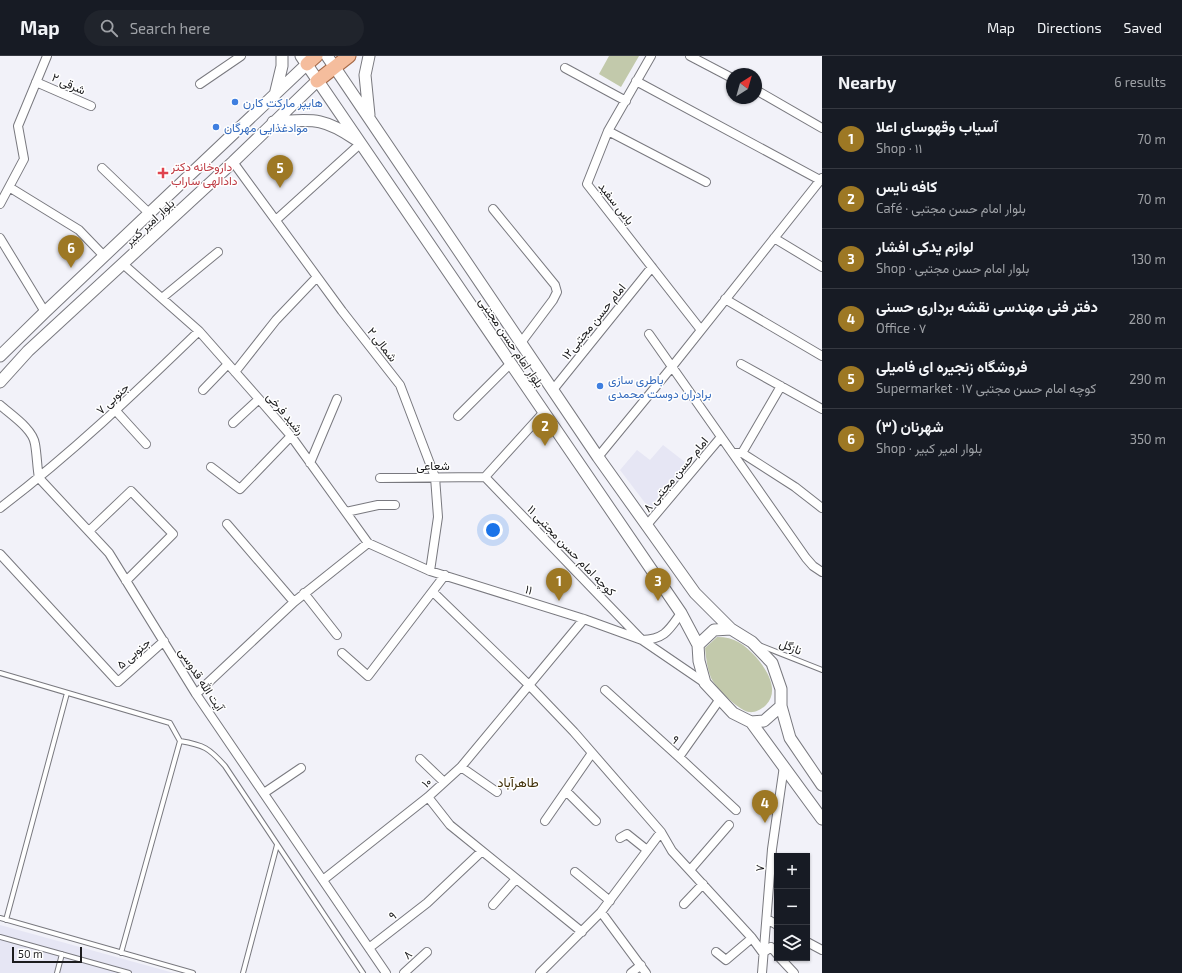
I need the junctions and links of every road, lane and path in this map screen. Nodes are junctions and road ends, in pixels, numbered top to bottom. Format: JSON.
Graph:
{"nodes":[{"id":1,"x":47,"y":56,"type":"edge"},
{"id":2,"x":241,"y":56,"type":"edge"},
{"id":3,"x":282,"y":56,"type":"edge"},
{"id":4,"x":327,"y":56,"type":"edge"},
{"id":5,"x":349,"y":56,"type":"edge"},
{"id":6,"x":369,"y":56,"type":"edge"},
{"id":7,"x":650,"y":56,"type":"edge"},
{"id":8,"x":690,"y":56,"type":"edge"},
{"id":9,"x":308,"y":59,"type":"edge"},
{"id":10,"x":336,"y":67,"type":"junction"},
{"id":11,"x":565,"y":68,"type":"dead end"},
{"id":12,"x":726,"y":75,"type":"edge"},
{"id":13,"x":317,"y":81,"type":"junction"},
{"id":14,"x":636,"y":81,"type":"junction"},
{"id":15,"x":36,"y":82,"type":"junction"},
{"id":16,"x":200,"y":84,"type":"dead end"},
{"id":17,"x":762,"y":93,"type":"edge"},
{"id":18,"x":275,"y":95,"type":"junction"},
{"id":19,"x":626,"y":101,"type":"junction"},
{"id":20,"x":91,"y":106,"type":"dead end"},
{"id":21,"x":370,"y":119,"type":"junction"},
{"id":22,"x":273,"y":122,"type":"junction"},
{"id":23,"x":822,"y":128,"type":"edge"},
{"id":24,"x":608,"y":131,"type":"junction"},
{"id":25,"x":361,"y":143,"type":"junction"},
{"id":26,"x":233,"y":162,"type":"junction"},
{"id":27,"x":102,"y":168,"type":"dead end"},
{"id":28,"x":821,"y":179,"type":"edge"},
{"id":29,"x":706,"y":182,"type":"dead end"},
{"id":30,"x":9,"y":187,"type":"junction"},
{"id":31,"x":0,"y":204,"type":"edge"},
{"id":32,"x":493,"y":209,"type":"dead end"},
{"id":33,"x":150,"y":214,"type":"junction"},
{"id":34,"x":276,"y":220,"type":"junction"},
{"id":35,"x":0,"y":238,"type":"edge"},
{"id":36,"x":774,"y":238,"type":"junction"},
{"id":37,"x":218,"y":252,"type":"dead end"},
{"id":38,"x":104,"y":256,"type":"junction"},
{"id":39,"x":123,"y":264,"type":"junction"},
{"id":40,"x":652,"y":267,"type":"junction"},
{"id":41,"x":822,"y":267,"type":"edge"},
{"id":42,"x":317,"y":276,"type":"junction"},
{"id":43,"x":162,"y":298,"type":"junction"},
{"id":44,"x":725,"y":299,"type":"junction"},
{"id":45,"x":45,"y":312,"type":"junction"},
{"id":46,"x":701,"y":330,"type":"junction"},
{"id":47,"x":199,"y":331,"type":"junction"},
{"id":48,"x":650,"y":334,"type":"dead end"},
{"id":49,"x":520,"y":344,"type":"junction"},
{"id":50,"x":2,"y":353,"type":"edge"},
{"id":51,"x":822,"y":356,"type":"edge"},
{"id":52,"x":511,"y":363,"type":"junction"},
{"id":53,"x":228,"y":364,"type":"junction"},
{"id":54,"x":741,"y":364,"type":"dead end"},
{"id":55,"x":672,"y":368,"type":"junction"},
{"id":56,"x":235,"y":372,"type":"junction"},
{"id":57,"x":0,"y":382,"type":"edge"},
{"id":58,"x":781,"y":386,"type":"junction"},
{"id":59,"x":203,"y":390,"type":"dead end"},
{"id":60,"x":552,"y":391,"type":"junction"},
{"id":61,"x":259,"y":399,"type":"junction"},
{"id":62,"x":337,"y":399,"type":"dead end"},
{"id":63,"x":0,"y":405,"type":"edge"},
{"id":64,"x":822,"y":409,"type":"edge"},
{"id":65,"x":116,"y":411,"type":"junction"},
{"id":66,"x":543,"y":413,"type":"junction"},
{"id":67,"x":458,"y":416,"type":"dead end"},
{"id":68,"x":233,"y":423,"type":"dead end"},
{"id":69,"x":291,"y":436,"type":"junction"},
{"id":70,"x":721,"y":437,"type":"junction"},
{"id":71,"x":146,"y":444,"type":"dead end"},
{"id":72,"x":738,"y":453,"type":"junction"},
{"id":73,"x":598,"y":457,"type":"junction"},
{"id":74,"x":310,"y":463,"type":"junction"},
{"id":75,"x":212,"y":466,"type":"dead end"},
{"id":76,"x":435,"y":477,"type":"junction"},
{"id":77,"x":485,"y":477,"type":"junction"},
{"id":78,"x":39,"y":478,"type":"junction"},
{"id":79,"x":380,"y":478,"type":"dead end"},
{"id":80,"x":395,"y":506,"type":"dead end"},
{"id":81,"x":0,"y":508,"type":"edge"},
{"id":82,"x":822,"y":508,"type":"edge"},
{"id":83,"x":346,"y":512,"type":"junction"},
{"id":84,"x":227,"y":524,"type":"dead end"},
{"id":85,"x":646,"y":526,"type":"junction"},
{"id":86,"x":89,"y":531,"type":"junction"},
{"id":87,"x":368,"y":543,"type":"junction"},
{"id":88,"x":0,"y":554,"type":"edge"},
{"id":89,"x":430,"y":571,"type":"junction"},
{"id":90,"x":822,"y":572,"type":"edge"},
{"id":91,"x":445,"y":575,"type":"junction"},
{"id":92,"x":126,"y":581,"type":"junction"},
{"id":93,"x":433,"y":592,"type":"junction"},
{"id":94,"x":304,"y":594,"type":"junction"},
{"id":95,"x":294,"y":602,"type":"junction"},
{"id":96,"x":681,"y":613,"type":"junction"},
{"id":97,"x":584,"y":619,"type":"junction"},
{"id":98,"x":731,"y":630,"type":"junction"},
{"id":99,"x":337,"y":635,"type":"dead end"},
{"id":100,"x":642,"y":640,"type":"junction"},
{"id":101,"x":164,"y":642,"type":"junction"},
{"id":102,"x":752,"y":642,"type":"junction"},
{"id":103,"x":698,"y":645,"type":"junction"},
{"id":104,"x":342,"y":653,"type":"dead end"},
{"id":105,"x":822,"y":670,"type":"edge"},
{"id":106,"x":0,"y":673,"type":"edge"},
{"id":107,"x":705,"y":683,"type":"junction"},
{"id":108,"x":530,"y":686,"type":"junction"},
{"id":109,"x":605,"y":690,"type":"dead end"},
{"id":110,"x":67,"y":693,"type":"junction"},
{"id":111,"x":196,"y":694,"type":"junction"},
{"id":112,"x":720,"y":699,"type":"junction"},
{"id":113,"x":781,"y":706,"type":"junction"},
{"id":114,"x":751,"y":722,"type":"junction"},
{"id":115,"x":180,"y":741,"type":"junction"},
{"id":116,"x":592,"y":753,"type":"junction"},
{"id":117,"x":679,"y":757,"type":"junction"},
{"id":118,"x":420,"y":759,"type":"dead end"},
{"id":119,"x":784,"y":766,"type":"junction"},
{"id":120,"x":461,"y":767,"type":"junction"},
{"id":121,"x":301,"y":768,"type":"dead end"},
{"id":122,"x":444,"y":782,"type":"junction"},
{"id":123,"x":822,"y":785,"type":"edge"},
{"id":124,"x":566,"y":791,"type":"junction"},
{"id":125,"x":497,"y":792,"type":"dead end"},
{"id":126,"x":264,"y":793,"type":"junction"},
{"id":127,"x":428,"y":797,"type":"junction"},
{"id":128,"x":736,"y":810,"type":"dead end"},
{"id":129,"x":822,"y":819,"type":"edge"},
{"id":130,"x":545,"y":821,"type":"dead end"},
{"id":131,"x":596,"y":821,"type":"dead end"},
{"id":132,"x":729,"y":825,"type":"dead end"},
{"id":133,"x":661,"y":832,"type":"junction"},
{"id":134,"x":620,"y":838,"type":"dead end"},
{"id":135,"x":277,"y":845,"type":"junction"},
{"id":136,"x":647,"y":850,"type":"junction"},
{"id":137,"x":482,"y":851,"type":"junction"},
{"id":138,"x":690,"y":870,"type":"junction"},
{"id":139,"x":575,"y":872,"type":"dead end"},
{"id":140,"x":516,"y":879,"type":"junction"},
{"id":141,"x":323,"y":880,"type":"junction"},
{"id":142,"x":703,"y":884,"type":"junction"},
{"id":143,"x":610,"y":900,"type":"junction"},
{"id":144,"x":684,"y":904,"type":"dead end"},
{"id":145,"x":493,"y":905,"type":"dead end"},
{"id":146,"x":601,"y":912,"type":"junction"},
{"id":147,"x":0,"y":918,"type":"edge"},
{"id":148,"x":766,"y":919,"type":"junction"},
{"id":149,"x":6,"y":920,"type":"junction"},
{"id":150,"x":774,"y":923,"type":"edge"},
{"id":151,"x":582,"y":932,"type":"junction"},
{"id":152,"x":0,"y":937,"type":"edge"},
{"id":153,"x":752,"y":938,"type":"junction"},
{"id":154,"x":810,"y":944,"type":"edge"},
{"id":155,"x":369,"y":948,"type":"junction"},
{"id":156,"x":774,"y":950,"type":"edge"},
{"id":157,"x":822,"y":950,"type":"edge"},
{"id":158,"x":427,"y":952,"type":"dead end"},
{"id":159,"x":716,"y":952,"type":"dead end"},
{"id":160,"x":121,"y":953,"type":"junction"},
{"id":161,"x":763,"y":953,"type":"junction"},
{"id":162,"x":62,"y":954,"type":"junction"},
{"id":163,"x":783,"y":961,"type":"edge"},
{"id":164,"x":641,"y":965,"type":"junction"},
{"id":165,"x":56,"y":973,"type":"edge"},
{"id":166,"x":129,"y":973,"type":"edge"},
{"id":167,"x":193,"y":973,"type":"edge"},
{"id":168,"x":242,"y":973,"type":"edge"},
{"id":169,"x":363,"y":973,"type":"edge"},
{"id":170,"x":386,"y":973,"type":"edge"},
{"id":171,"x":404,"y":973,"type":"edge"},
{"id":172,"x":540,"y":973,"type":"edge"},
{"id":173,"x":631,"y":973,"type":"edge"},
{"id":174,"x":646,"y":973,"type":"edge"},
{"id":175,"x":762,"y":973,"type":"edge"},
{"id":176,"x":794,"y":973,"type":"edge"}],
"edges":[{"from":1,"to":15,"type":"street"},
{"from":2,"to":16,"type":"street"},
{"from":3,"to":18,"type":"main road"},
{"from":4,"to":10,"type":"main road","name":"بلوار امام حسن مجتبی"},
{"from":5,"to":10,"type":"main road"},
{"from":6,"to":21,"type":"main road"},
{"from":7,"to":14,"type":"street","name":"یاس سفید"},
{"from":8,"to":12,"type":"street"},
{"from":9,"to":13,"type":"main road","name":"بلوار امام حسن مجتبی"},
{"from":9,"to":18,"type":"main road","name":"بلوار امیر کبیر"},
{"from":10,"to":13,"type":"main road"},
{"from":10,"to":21,"type":"main road","name":"بلوار امام حسن مجتبی"},
{"from":11,"to":19,"type":"street"},
{"from":13,"to":22,"type":"main road","name":"بلوار امیر کبیر"},
{"from":13,"to":25,"type":"main road","name":"بلوار امام حسن مجتبی"},
{"from":14,"to":19,"type":"street","name":"یاس سفید"},
{"from":14,"to":28,"type":"street"},
{"from":15,"to":20,"type":"street","name":"۲ شرقی"},
{"from":15,"to":30,"type":"street"},
{"from":17,"to":23,"type":"street"},
{"from":18,"to":33,"type":"main road","name":"بلوار امیر کبیر"},
{"from":19,"to":24,"type":"street","name":"یاس سفید"},
{"from":21,"to":49,"type":"main road","name":"بلوار امام حسن مجتبی"},
{"from":22,"to":25,"type":"main road"},
{"from":22,"to":26,"type":"main road","name":"بلوار امیر کبیر"},
{"from":24,"to":29,"type":"street"},
{"from":24,"to":40,"type":"street","name":"یاس سفید"},
{"from":25,"to":34,"type":"street"},
{"from":25,"to":52,"type":"main road","name":"بلوار امام حسن مجتبی"},
{"from":26,"to":34,"type":"street","name":"۲ شمالی"},
{"from":26,"to":39,"type":"main road","name":"بلوار امیر کبیر"},
{"from":27,"to":33,"type":"street"},
{"from":28,"to":36,"type":"street"},
{"from":30,"to":31,"type":"street"},
{"from":30,"to":38,"type":"street"},
{"from":32,"to":49,"type":"street"},
{"from":33,"to":38,"type":"main road","name":"بلوار امیر کبیر"},
{"from":34,"to":42,"type":"street","name":"۲ شمالی"},
{"from":35,"to":45,"type":"street"},
{"from":36,"to":41,"type":"street"},
{"from":36,"to":44,"type":"street"},
{"from":37,"to":43,"type":"street"},
{"from":38,"to":45,"type":"main road","name":"بلوار امیر کبیر"},
{"from":39,"to":43,"type":"street","name":"رشید فرخی"},
{"from":39,"to":57,"type":"main road","name":"بلوار امیر کبیر"},
{"from":40,"to":46,"type":"street","name":"یاس سفید"},
{"from":40,"to":60,"type":"street","name":"امام حسن مجتبی۱۲"},
{"from":42,"to":56,"type":"street"},
{"from":42,"to":76,"type":"street","name":"۲ شمالی"},
{"from":43,"to":47,"type":"street","name":"رشید فرخی"},
{"from":44,"to":46,"type":"street"},
{"from":44,"to":51,"type":"street"},
{"from":45,"to":50,"type":"main road","name":"بلوار امیر کبیر"},
{"from":46,"to":55,"type":"street"},
{"from":47,"to":53,"type":"street","name":"رشید فرخی"},
{"from":47,"to":65,"type":"street","name":"۷ جنوبی"},
{"from":48,"to":55,"type":"street"},
{"from":49,"to":60,"type":"main road","name":"بلوار امام حسن مجتبی"},
{"from":52,"to":66,"type":"main road","name":"بلوار امام حسن مجتبی"},
{"from":52,"to":67,"type":"street"},
{"from":53,"to":56,"type":"street","name":"رشید فرخی"},
{"from":53,"to":59,"type":"street"},
{"from":54,"to":58,"type":"street"},
{"from":55,"to":70,"type":"street"},
{"from":55,"to":73,"type":"street"},
{"from":56,"to":61,"type":"street","name":"رشید فرخی"},
{"from":58,"to":64,"type":"street"},
{"from":58,"to":72,"type":"street"},
{"from":60,"to":73,"type":"main road","name":"بلوار امام حسن مجتبی"},
{"from":61,"to":68,"type":"street"},
{"from":61,"to":69,"type":"street","name":"رشید فرخی"},
{"from":62,"to":74,"type":"street"},
{"from":63,"to":78,"type":"street"},
{"from":65,"to":71,"type":"street"},
{"from":65,"to":78,"type":"street","name":"۷ جنوبی"},
{"from":66,"to":77,"type":"street"},
{"from":66,"to":96,"type":"main road","name":"بلوار امام حسن مجتبی"},
{"from":69,"to":74,"type":"street","name":"رشید فرخی"},
{"from":69,"to":75,"type":"street"},
{"from":70,"to":72,"type":"street"},
{"from":70,"to":85,"type":"street","name":"امام حسن مجتبی ۸"},
{"from":72,"to":82,"type":"street"},
{"from":72,"to":90,"type":"street"},
{"from":73,"to":85,"type":"main road","name":"بلوار امام حسن مجتبی"},
{"from":74,"to":83,"type":"street","name":"رشید فرخی"},
{"from":76,"to":77,"type":"street","name":"شعاعی"},
{"from":76,"to":79,"type":"street","name":"شعاعی"},
{"from":76,"to":89,"type":"street","name":"۲ شمالی"},
{"from":77,"to":100,"type":"street","name":"کوچه امام حسن مجتبی ۱۱"},
{"from":78,"to":81,"type":"street","name":"۷ جنوبی"},
{"from":78,"to":86,"type":"street","name":"آیت الله قدوسی"},
{"from":80,"to":83,"type":"street"},
{"from":83,"to":87,"type":"street","name":"رشید فرخی"},
{"from":84,"to":95,"type":"street"},
{"from":85,"to":98,"type":"main road","name":"بلوار امام حسن مجتبی"},
{"from":86,"to":92,"type":"street","name":"آیت الله قدوسی"},
{"from":86,"to":92,"type":"street"},
{"from":87,"to":89,"type":"street"},
{"from":87,"to":94,"type":"street"},
{"from":88,"to":101,"type":"street","name":"۵ جنوبی"},
{"from":89,"to":91,"type":"street","name":"۱۱"},
{"from":91,"to":93,"type":"street"},
{"from":91,"to":97,"type":"street","name":"۱۱"},
{"from":92,"to":101,"type":"street","name":"آیت الله قدوسی"},
{"from":93,"to":104,"type":"street"},
{"from":93,"to":108,"type":"street"},
{"from":94,"to":95,"type":"street"},
{"from":94,"to":99,"type":"street"},
{"from":95,"to":111,"type":"street"},
{"from":96,"to":100,"type":"street"},
{"from":96,"to":103,"type":"main road","name":"بلوار امام حسن مجتبی"},
{"from":97,"to":100,"type":"street","name":"۱۱"},
{"from":97,"to":108,"type":"street","name":"۱۰"},
{"from":98,"to":102,"type":"main road"},
{"from":98,"to":103,"type":"main road"},
{"from":100,"to":107,"type":"street","name":"۱۱"},
{"from":101,"to":111,"type":"street","name":"آیت الله قدوسی"},
{"from":102,"to":105,"type":"lane","name":"نازگل"},
{"from":102,"to":113,"type":"main road"},
{"from":103,"to":107,"type":"main road"},
{"from":106,"to":110,"type":"lane"},
{"from":107,"to":112,"type":"main road"},
{"from":108,"to":116,"type":"street"},
{"from":108,"to":120,"type":"street","name":"۱۰"},
{"from":109,"to":117,"type":"street","name":"۹"},
{"from":110,"to":115,"type":"lane"},
{"from":110,"to":149,"type":"lane"},
{"from":111,"to":126,"type":"street","name":"آیت الله قدوسی"},
{"from":112,"to":114,"type":"main road"},
{"from":112,"to":117,"type":"street","name":"۹"},
{"from":113,"to":114,"type":"main road"},
{"from":113,"to":123,"type":"main road"},
{"from":114,"to":119,"type":"main road"},
{"from":115,"to":135,"type":"lane"},
{"from":115,"to":160,"type":"lane"},
{"from":116,"to":124,"type":"street"},
{"from":116,"to":133,"type":"street"},
{"from":117,"to":128,"type":"street"},
{"from":118,"to":122,"type":"street"},
{"from":119,"to":129,"type":"main road"},
{"from":119,"to":148,"type":"street","name":"۷"},
{"from":120,"to":122,"type":"street","name":"۱۰"},
{"from":120,"to":125,"type":"street"},
{"from":121,"to":126,"type":"street"},
{"from":122,"to":127,"type":"street","name":"۱۰"},
{"from":124,"to":130,"type":"street"},
{"from":124,"to":131,"type":"street"},
{"from":126,"to":141,"type":"street","name":"آیت الله قدوسی"},
{"from":127,"to":137,"type":"street"},
{"from":127,"to":141,"type":"street","name":"۱۰"},
{"from":132,"to":138,"type":"street"},
{"from":133,"to":136,"type":"street"},
{"from":133,"to":138,"type":"street"},
{"from":134,"to":136,"type":"street"},
{"from":135,"to":168,"type":"lane"},
{"from":135,"to":169,"type":"lane"},
{"from":136,"to":143,"type":"street"},
{"from":137,"to":140,"type":"street"},
{"from":137,"to":155,"type":"street","name":"۹"},
{"from":138,"to":142,"type":"street"},
{"from":139,"to":143,"type":"street"},
{"from":140,"to":145,"type":"street"},
{"from":140,"to":151,"type":"street"},
{"from":141,"to":155,"type":"street","name":"آیت الله قدوسی"},
{"from":142,"to":144,"type":"street"},
{"from":142,"to":153,"type":"street"},
{"from":143,"to":146,"type":"street"},
{"from":146,"to":151,"type":"street"},
{"from":146,"to":164,"type":"street"},
{"from":147,"to":149,"type":"lane"},
{"from":148,"to":150,"type":"street"},
{"from":148,"to":161,"type":"street","name":"۷"},
{"from":149,"to":160,"type":"lane"},
{"from":151,"to":172,"type":"street"},
{"from":152,"to":162,"type":"lane"},
{"from":153,"to":159,"type":"street"},
{"from":153,"to":161,"type":"street"},
{"from":154,"to":157,"type":"street"},
{"from":155,"to":170,"type":"street","name":"آیت الله قدوسی"},
{"from":156,"to":161,"type":"street"},
{"from":158,"to":171,"type":"street","name":"۸"},
{"from":160,"to":167,"type":"lane"},
{"from":161,"to":175,"type":"street","name":"۷"},
{"from":162,"to":165,"type":"lane"},
{"from":162,"to":166,"type":"lane"},
{"from":163,"to":176,"type":"street"},
{"from":164,"to":173,"type":"street"},
{"from":164,"to":174,"type":"street"}]}
